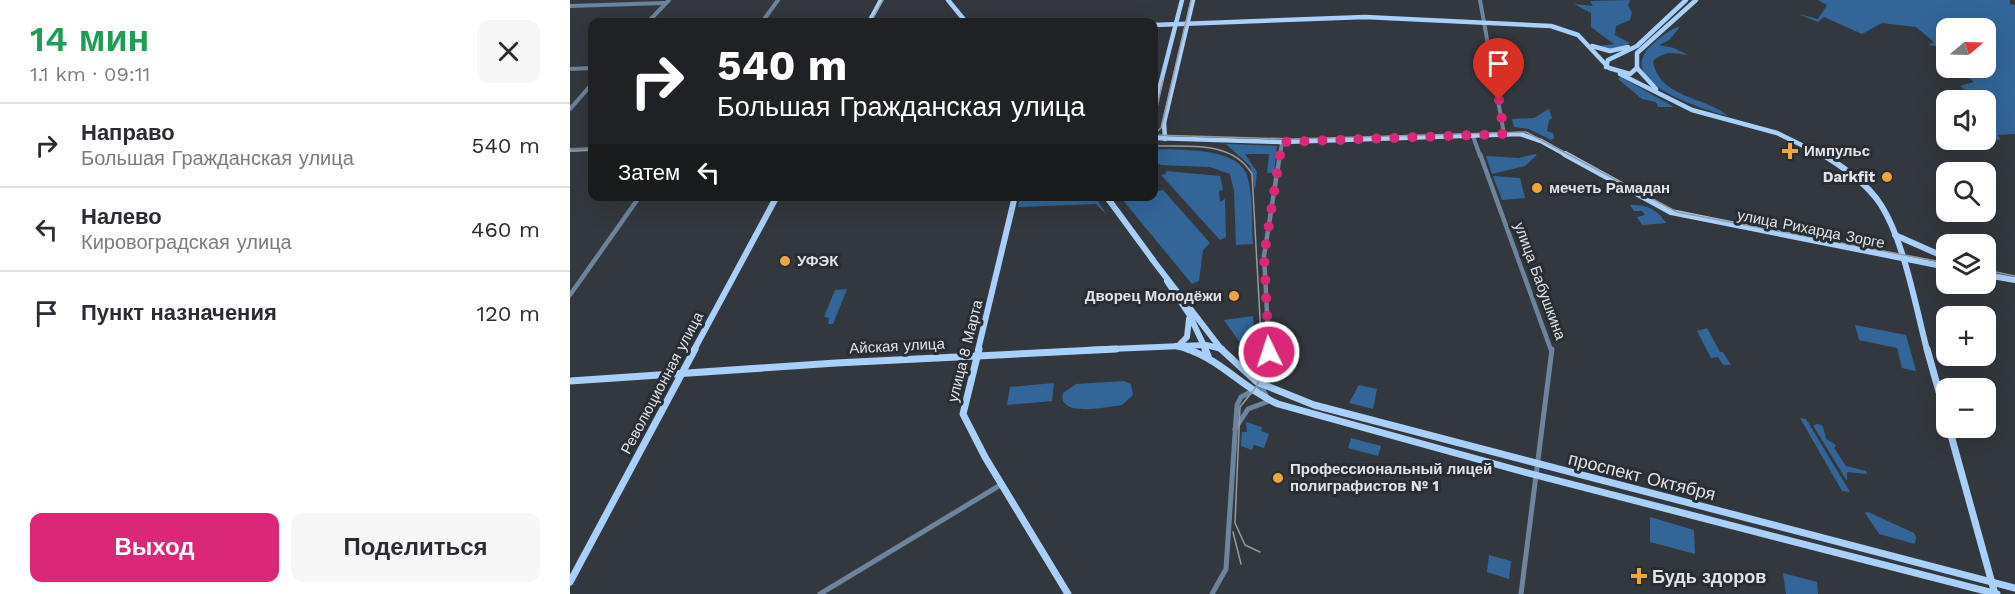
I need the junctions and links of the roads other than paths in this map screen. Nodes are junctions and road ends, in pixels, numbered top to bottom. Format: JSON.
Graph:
{"nodes":[{"id":1,"x":778,"y":0,"type":"edge"},
{"id":2,"x":883,"y":0,"type":"edge"},
{"id":3,"x":948,"y":0,"type":"edge"},
{"id":4,"x":1182,"y":0,"type":"edge"},
{"id":5,"x":1193,"y":0,"type":"edge"},
{"id":6,"x":1480,"y":0,"type":"edge"},
{"id":7,"x":1686,"y":0,"type":"edge"},
{"id":8,"x":1696,"y":0,"type":"edge"},
{"id":9,"x":667,"y":2,"type":"edge"},
{"id":10,"x":570,"y":6,"type":"edge"},
{"id":11,"x":652,"y":18,"type":"edge"},
{"id":12,"x":765,"y":18,"type":"edge"},
{"id":13,"x":873,"y":18,"type":"edge"},
{"id":14,"x":963,"y":18,"type":"edge"},
{"id":15,"x":1484,"y":22,"type":"junction"},
{"id":16,"x":1175,"y":23,"type":"junction"},
{"id":17,"x":1187,"y":23,"type":"junction"},
{"id":18,"x":1158,"y":25,"type":"edge"},
{"id":19,"x":1647,"y":40,"type":"junction"},
{"id":20,"x":1587,"y":42,"type":"junction"},
{"id":21,"x":1591,"y":47,"type":"junction"},
{"id":22,"x":1619,"y":56,"type":"junction"},
{"id":23,"x":1606,"y":67,"type":"junction"},
{"id":24,"x":588,"y":68,"type":"edge"},
{"id":25,"x":1637,"y":68,"type":"junction"},
{"id":26,"x":570,"y":69,"type":"edge"},
{"id":27,"x":1620,"y":74,"type":"junction"},
{"id":28,"x":588,"y":89,"type":"edge"},
{"id":29,"x":1158,"y":93,"type":"edge"},
{"id":30,"x":1671,"y":101,"type":"junction"},
{"id":31,"x":570,"y":109,"type":"edge"},
{"id":32,"x":1504,"y":134,"type":"junction"},
{"id":33,"x":1473,"y":136,"type":"junction"},
{"id":34,"x":1158,"y":138,"type":"edge"},
{"id":35,"x":1165,"y":139,"type":"junction"},
{"id":36,"x":1282,"y":142,"type":"junction"},
{"id":37,"x":588,"y":149,"type":"edge"},
{"id":38,"x":570,"y":150,"type":"edge"},
{"id":39,"x":636,"y":201,"type":"edge"},
{"id":40,"x":774,"y":201,"type":"edge"},
{"id":41,"x":1015,"y":201,"type":"edge"},
{"id":42,"x":1110,"y":201,"type":"edge"},
{"id":43,"x":1895,"y":235,"type":"junction"},
{"id":44,"x":1936,"y":253,"type":"edge"},
{"id":45,"x":1903,"y":259,"type":"junction"},
{"id":46,"x":1152,"y":260,"type":"junction"},
{"id":47,"x":1936,"y":265,"type":"edge"},
{"id":48,"x":1996,"y":277,"type":"edge"},
{"id":49,"x":2015,"y":280,"type":"edge"},
{"id":50,"x":570,"y":295,"type":"edge"},
{"id":51,"x":1189,"y":314,"type":"junction"},
{"id":52,"x":1201,"y":345,"type":"junction"},
{"id":53,"x":1176,"y":346,"type":"junction"},
{"id":54,"x":1225,"y":351,"type":"junction"},
{"id":55,"x":977,"y":357,"type":"junction"},
{"id":56,"x":1230,"y":358,"type":"junction"},
{"id":57,"x":1211,"y":361,"type":"junction"},
{"id":58,"x":682,"y":373,"type":"junction"},
{"id":59,"x":1936,"y":380,"type":"edge"},
{"id":60,"x":570,"y":381,"type":"edge"},
{"id":61,"x":1264,"y":386,"type":"junction"},
{"id":62,"x":1252,"y":392,"type":"junction"},
{"id":63,"x":1269,"y":401,"type":"junction"},
{"id":64,"x":1321,"y":405,"type":"junction"},
{"id":65,"x":1317,"y":415,"type":"junction"},
{"id":66,"x":1235,"y":429,"type":"junction"},
{"id":67,"x":1952,"y":438,"type":"edge"},
{"id":68,"x":1487,"y":452,"type":"junction"},
{"id":69,"x":1486,"y":461,"type":"junction"},
{"id":70,"x":1536,"y":465,"type":"junction"},
{"id":71,"x":1535,"y":474,"type":"junction"},
{"id":72,"x":1591,"y":478,"type":"junction"},
{"id":73,"x":1003,"y":483,"type":"junction"},
{"id":74,"x":1590,"y":487,"type":"junction"},
{"id":75,"x":1925,"y":565,"type":"junction"},
{"id":76,"x":1928,"y":576,"type":"junction"},
{"id":77,"x":570,"y":582,"type":"edge"},
{"id":78,"x":1991,"y":582,"type":"junction"},
{"id":79,"x":2015,"y":588,"type":"edge"},
{"id":80,"x":820,"y":594,"type":"edge"},
{"id":81,"x":1068,"y":594,"type":"edge"},
{"id":82,"x":1212,"y":594,"type":"edge"},
{"id":83,"x":1521,"y":594,"type":"edge"},
{"id":84,"x":1995,"y":594,"type":"edge"}],
"edges":[{"from":1,"to":12,"type":"street"},
{"from":2,"to":13,"type":"main road"},
{"from":3,"to":14,"type":"main road"},
{"from":4,"to":16,"type":"main road"},
{"from":5,"to":17,"type":"main road"},
{"from":6,"to":15,"type":"street"},
{"from":7,"to":19,"type":"main road"},
{"from":8,"to":19,"type":"main road"},
{"from":9,"to":10,"type":"street"},
{"from":9,"to":11,"type":"street"},
{"from":15,"to":17,"type":"main road"},
{"from":15,"to":20,"type":"main road"},
{"from":15,"to":32,"type":"street"},
{"from":16,"to":17,"type":"main road"},
{"from":16,"to":18,"type":"main road"},
{"from":16,"to":29,"type":"main road"},
{"from":17,"to":35,"type":"main road"},
{"from":19,"to":20,"type":"main road"},
{"from":19,"to":22,"type":"main road"},
{"from":19,"to":25,"type":"main road"},
{"from":20,"to":21,"type":"main road"},
{"from":21,"to":22,"type":"main road"},
{"from":21,"to":23,"type":"main road"},
{"from":22,"to":23,"type":"main road"},
{"from":23,"to":27,"type":"main road"},
{"from":24,"to":26,"type":"street"},
{"from":25,"to":27,"type":"main road"},
{"from":25,"to":30,"type":"main road"},
{"from":27,"to":30,"type":"main road"},
{"from":28,"to":31,"type":"street"},
{"from":30,"to":43,"type":"main road"},
{"from":32,"to":33,"type":"main road","name":"улица Рихарда Зорге"},
{"from":32,"to":45,"type":"main road","name":"улица Рихарда Зорге"},
{"from":33,"to":36,"type":"main road","name":"улица Рихарда Зорге"},
{"from":33,"to":70,"type":"street","name":"улица Бабушкина"},
{"from":34,"to":35,"type":"main road","name":"улица Рихарда Зорге"},
{"from":35,"to":36,"type":"main road","name":"улица Рихарда Зорге"},
{"from":36,"to":61,"type":"street"},
{"from":37,"to":38,"type":"street"},
{"from":39,"to":50,"type":"street"},
{"from":40,"to":58,"type":"main road","name":"Революционная улица"},
{"from":41,"to":55,"type":"main road","name":"улица 8 Марта"},
{"from":42,"to":46,"type":"main road"},
{"from":43,"to":44,"type":"main road"},
{"from":43,"to":45,"type":"main road"},
{"from":45,"to":47,"type":"main road","name":"улица Рихарда Зорге"},
{"from":45,"to":59,"type":"main road"},
{"from":46,"to":51,"type":"main road"},
{"from":46,"to":54,"type":"main road","name":"проспект Октября"},
{"from":48,"to":49,"type":"main road"},
{"from":51,"to":52,"type":"main road"},
{"from":51,"to":53,"type":"main road"},
{"from":52,"to":53,"type":"main road","name":"Айская улица"},
{"from":52,"to":54,"type":"main road","name":"Айская улица"},
{"from":52,"to":57,"type":"main road"},
{"from":53,"to":55,"type":"main road","name":"Айская улица"},
{"from":53,"to":57,"type":"main road"},
{"from":54,"to":56,"type":"main road","name":"проспект Октября"},
{"from":55,"to":58,"type":"main road","name":"Айская улица"},
{"from":55,"to":73,"type":"main road","name":"улица 8 Марта"},
{"from":56,"to":57,"type":"main road"},
{"from":56,"to":61,"type":"main road","name":"проспект Октября"},
{"from":57,"to":62,"type":"main road","name":"проспект Октября"},
{"from":58,"to":60,"type":"main road","name":"Айская улица"},
{"from":58,"to":77,"type":"main road","name":"Революционная улица"},
{"from":61,"to":62,"type":"street"},
{"from":61,"to":63,"type":"street"},
{"from":61,"to":64,"type":"main road","name":"проспект Октября"},
{"from":62,"to":63,"type":"main road","name":"проспект Октября"},
{"from":62,"to":66,"type":"street"},
{"from":63,"to":65,"type":"main road","name":"проспект Октября"},
{"from":63,"to":66,"type":"street"},
{"from":64,"to":65,"type":"main road"},
{"from":64,"to":68,"type":"main road","name":"проспект Октября"},
{"from":65,"to":69,"type":"main road","name":"проспект Октября"},
{"from":66,"to":82,"type":"street"},
{"from":67,"to":78,"type":"main road"},
{"from":68,"to":69,"type":"main road"},
{"from":68,"to":70,"type":"main road","name":"проспект Октября"},
{"from":69,"to":71,"type":"main road","name":"проспект Октября"},
{"from":70,"to":71,"type":"street","name":"улица Бабушкина"},
{"from":70,"to":72,"type":"main road","name":"проспект Октября"},
{"from":71,"to":74,"type":"main road","name":"проспект Октября"},
{"from":71,"to":83,"type":"street","name":"улица Бабушкина"},
{"from":72,"to":74,"type":"main road"},
{"from":72,"to":75,"type":"main road","name":"проспект Октября"},
{"from":73,"to":80,"type":"street"},
{"from":73,"to":81,"type":"main road","name":"улица 8 Марта"},
{"from":74,"to":76,"type":"main road","name":"проспект Октября"},
{"from":75,"to":76,"type":"main road"},
{"from":75,"to":78,"type":"main road","name":"проспект Октября"},
{"from":76,"to":84,"type":"main road","name":"проспект Октября"},
{"from":78,"to":79,"type":"main road","name":"проспект Октября"},
{"from":78,"to":84,"type":"main road"}]}
